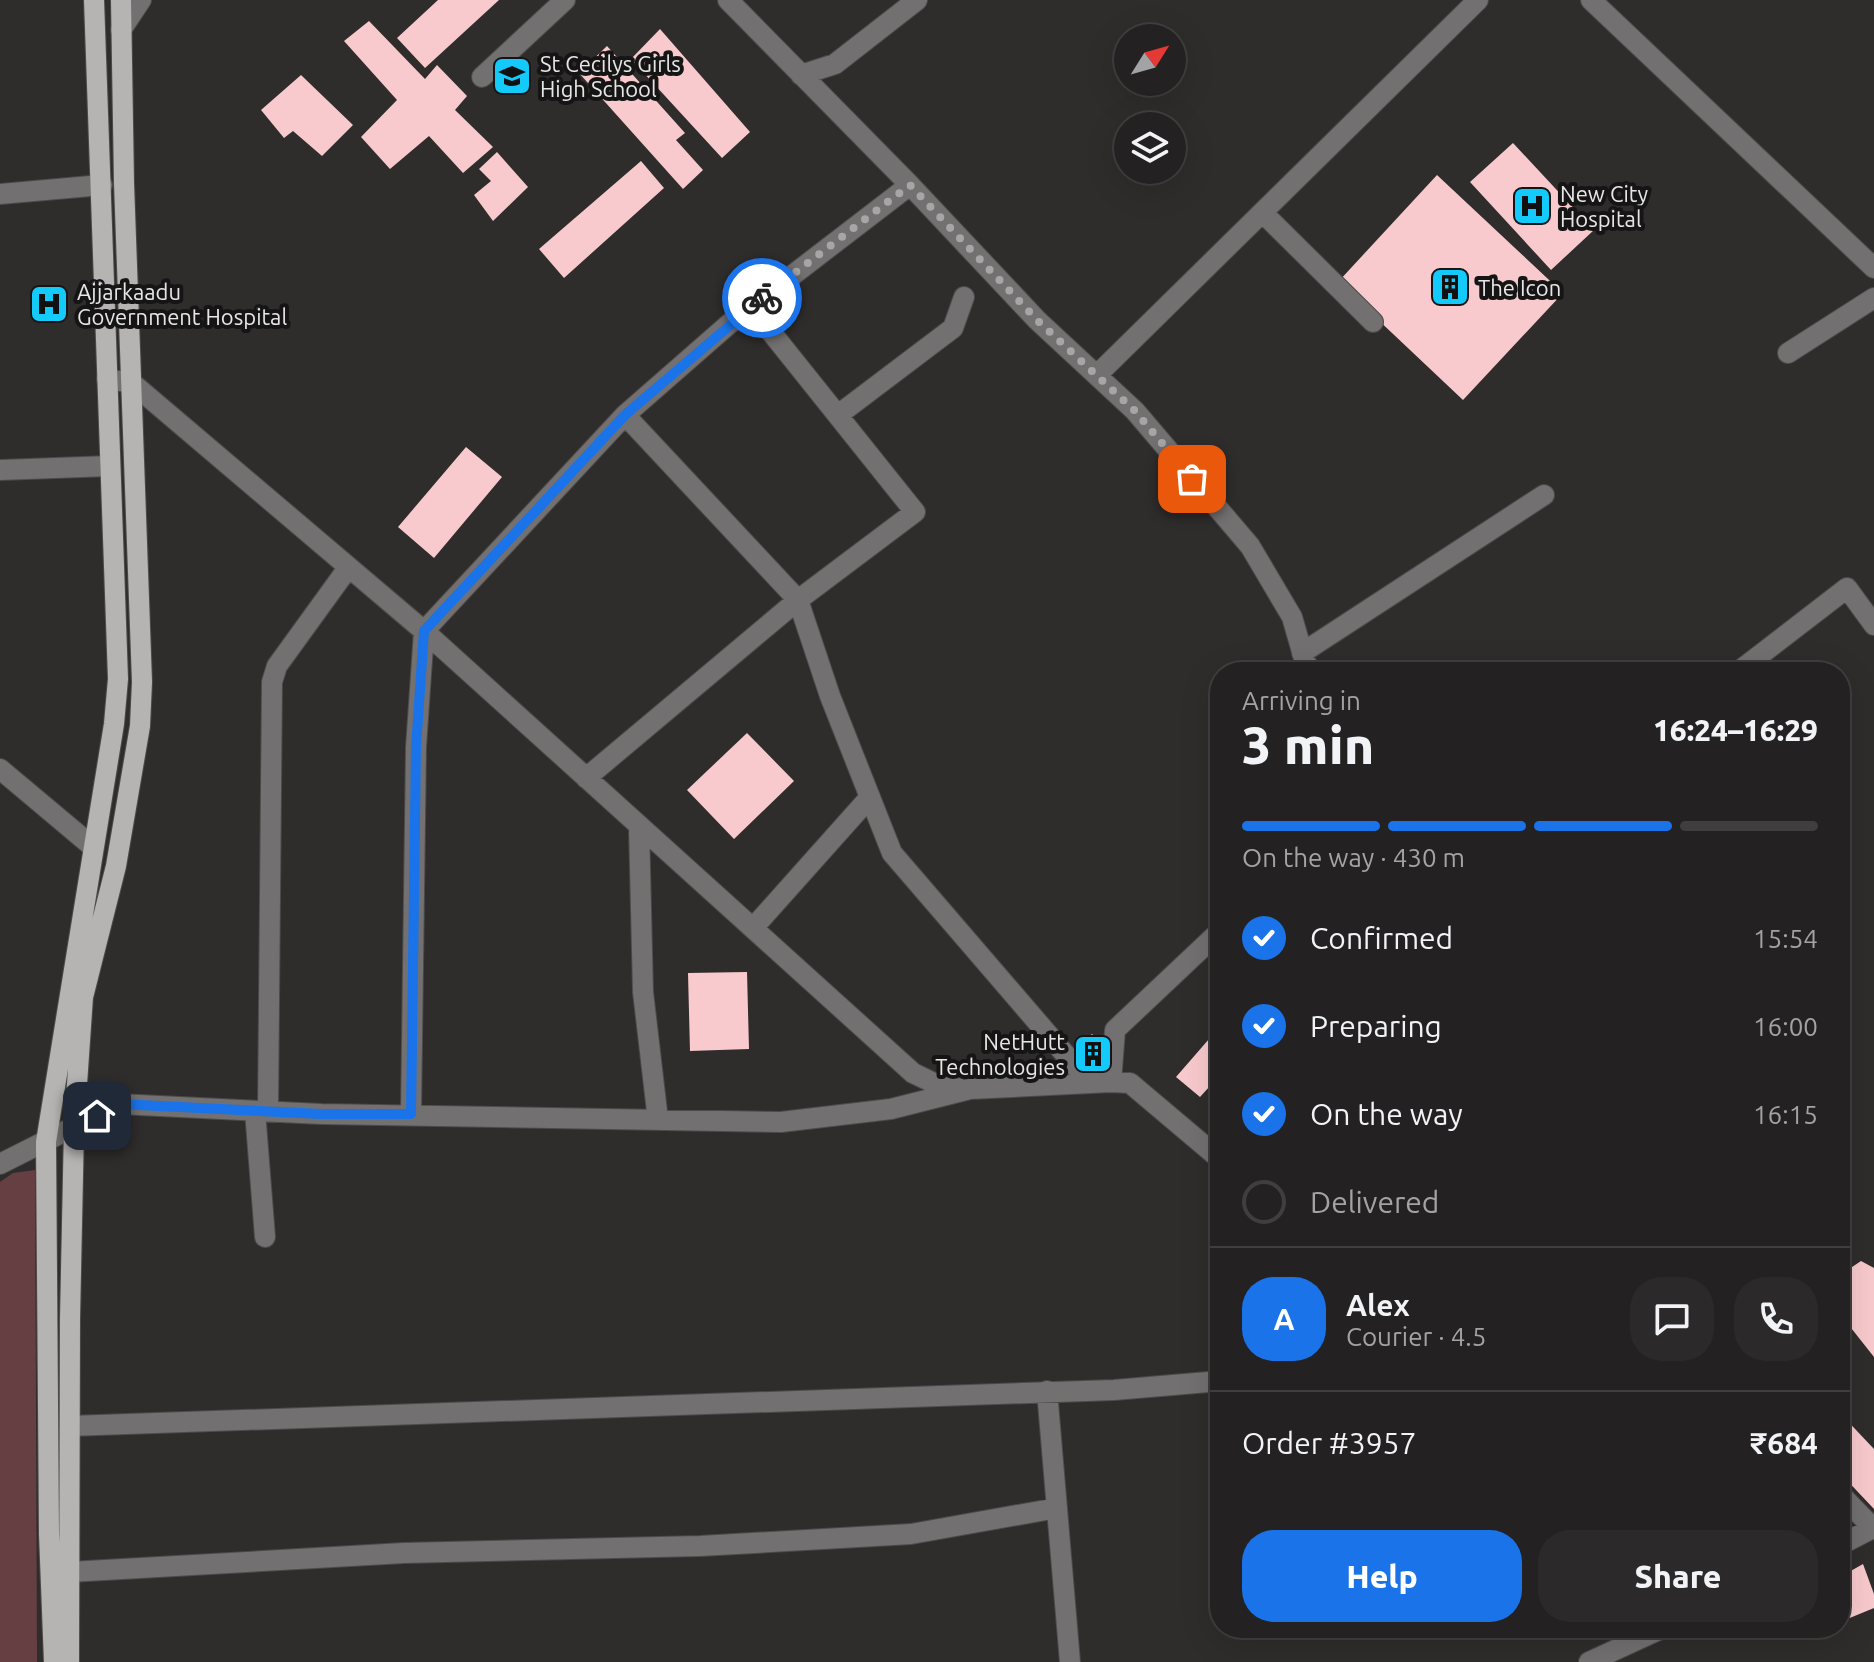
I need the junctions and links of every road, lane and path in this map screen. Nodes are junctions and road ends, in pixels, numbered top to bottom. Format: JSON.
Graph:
{"nodes":[{"id":1,"x":94,"y":0,"type":"edge"},
{"id":2,"x":121,"y":0,"type":"edge"},
{"id":3,"x":141,"y":0,"type":"edge"},
{"id":4,"x":565,"y":0,"type":"edge"},
{"id":5,"x":728,"y":0,"type":"edge"},
{"id":6,"x":917,"y":0,"type":"edge"},
{"id":7,"x":1478,"y":0,"type":"edge"},
{"id":8,"x":1591,"y":0,"type":"edge"},
{"id":9,"x":121,"y":30,"type":"junction"},
{"id":10,"x":801,"y":75,"type":"junction"},
{"id":11,"x":482,"y":77,"type":"dead end"},
{"id":12,"x":102,"y":185,"type":"junction"},
{"id":13,"x":910,"y":185,"type":"junction"},
{"id":14,"x":0,"y":194,"type":"edge"},
{"id":15,"x":1263,"y":213,"type":"junction"},
{"id":16,"x":1874,"y":268,"type":"edge"},
{"id":17,"x":964,"y":297,"type":"dead end"},
{"id":18,"x":1874,"y":298,"type":"edge"},
{"id":19,"x":751,"y":307,"type":"junction"},
{"id":20,"x":1373,"y":322,"type":"dead end"},
{"id":21,"x":1788,"y":353,"type":"dead end"},
{"id":22,"x":1097,"y":375,"type":"junction"},
{"id":23,"x":107,"y":379,"type":"junction"},
{"id":24,"x":132,"y":383,"type":"junction"},
{"id":25,"x":625,"y":415,"type":"junction"},
{"id":26,"x":838,"y":415,"type":"junction"},
{"id":27,"x":110,"y":466,"type":"junction"},
{"id":28,"x":0,"y":470,"type":"edge"},
{"id":29,"x":1544,"y":495,"type":"dead end"},
{"id":30,"x":348,"y":568,"type":"junction"},
{"id":31,"x":798,"y":600,"type":"junction"},
{"id":32,"x":1874,"y":625,"type":"edge"},
{"id":33,"x":424,"y":631,"type":"junction"},
{"id":34,"x":1302,"y":653,"type":"junction"},
{"id":35,"x":1307,"y":662,"type":"edge"},
{"id":36,"x":1751,"y":662,"type":"edge"},
{"id":37,"x":0,"y":769,"type":"edge"},
{"id":38,"x":586,"y":778,"type":"junction"},
{"id":39,"x":870,"y":797,"type":"junction"},
{"id":40,"x":639,"y":826,"type":"junction"},
{"id":41,"x":93,"y":847,"type":"junction"},
{"id":42,"x":753,"y":928,"type":"junction"},
{"id":43,"x":1210,"y":940,"type":"edge"},
{"id":44,"x":1089,"y":1082,"type":"junction"},
{"id":45,"x":1111,"y":1082,"type":"junction"},
{"id":46,"x":970,"y":1089,"type":"junction"},
{"id":47,"x":261,"y":1111,"type":"junction"},
{"id":48,"x":411,"y":1114,"type":"junction"},
{"id":49,"x":658,"y":1120,"type":"junction"},
{"id":50,"x":74,"y":1128,"type":"junction"},
{"id":51,"x":46,"y":1142,"type":"junction"},
{"id":52,"x":1210,"y":1151,"type":"edge"},
{"id":53,"x":0,"y":1164,"type":"edge"},
{"id":54,"x":265,"y":1237,"type":"dead end"},
{"id":55,"x":1210,"y":1382,"type":"edge"},
{"id":56,"x":1047,"y":1391,"type":"junction"},
{"id":57,"x":70,"y":1426,"type":"junction"},
{"id":58,"x":1850,"y":1504,"type":"edge"},
{"id":59,"x":1057,"y":1508,"type":"junction"},
{"id":60,"x":1874,"y":1528,"type":"edge"},
{"id":61,"x":1850,"y":1540,"type":"edge"},
{"id":62,"x":69,"y":1572,"type":"junction"},
{"id":63,"x":1641,"y":1638,"type":"edge"},
{"id":64,"x":54,"y":1662,"type":"edge"},
{"id":65,"x":69,"y":1662,"type":"edge"},
{"id":66,"x":1070,"y":1662,"type":"edge"},
{"id":67,"x":1589,"y":1662,"type":"edge"}],
"edges":[{"from":1,"to":12,"type":"main road"},
{"from":2,"to":9,"type":"main road"},
{"from":3,"to":9,"type":"street"},
{"from":4,"to":11,"type":"street"},
{"from":5,"to":10,"type":"street"},
{"from":6,"to":10,"type":"street"},
{"from":7,"to":15,"type":"street"},
{"from":8,"to":16,"type":"street"},
{"from":9,"to":24,"type":"main road"},
{"from":10,"to":13,"type":"street"},
{"from":12,"to":14,"type":"street"},
{"from":12,"to":23,"type":"main road"},
{"from":13,"to":19,"type":"street"},
{"from":13,"to":22,"type":"street"},
{"from":15,"to":20,"type":"street"},
{"from":15,"to":22,"type":"street"},
{"from":17,"to":26,"type":"street"},
{"from":18,"to":21,"type":"street"},
{"from":19,"to":25,"type":"street"},
{"from":19,"to":26,"type":"street"},
{"from":22,"to":34,"type":"street"},
{"from":23,"to":24,"type":"street"},
{"from":23,"to":27,"type":"main road"},
{"from":24,"to":30,"type":"street"},
{"from":24,"to":50,"type":"main road"},
{"from":25,"to":31,"type":"street"},
{"from":25,"to":33,"type":"street"},
{"from":26,"to":31,"type":"street"},
{"from":27,"to":28,"type":"street"},
{"from":27,"to":41,"type":"main road"},
{"from":29,"to":34,"type":"street"},
{"from":30,"to":33,"type":"street"},
{"from":30,"to":47,"type":"street"},
{"from":31,"to":38,"type":"street"},
{"from":31,"to":39,"type":"street"},
{"from":32,"to":36,"type":"street"},
{"from":33,"to":38,"type":"street"},
{"from":33,"to":48,"type":"street"},
{"from":34,"to":35,"type":"street"},
{"from":37,"to":41,"type":"street"},
{"from":38,"to":40,"type":"street"},
{"from":39,"to":42,"type":"street"},
{"from":39,"to":44,"type":"street"},
{"from":40,"to":42,"type":"street"},
{"from":40,"to":49,"type":"street"},
{"from":41,"to":51,"type":"main road"},
{"from":42,"to":46,"type":"street"},
{"from":43,"to":45,"type":"street"},
{"from":44,"to":45,"type":"street"},
{"from":44,"to":46,"type":"street"},
{"from":45,"to":52,"type":"street"},
{"from":46,"to":49,"type":"street"},
{"from":47,"to":48,"type":"street"},
{"from":47,"to":50,"type":"street"},
{"from":47,"to":54,"type":"street"},
{"from":48,"to":49,"type":"street"},
{"from":50,"to":51,"type":"street"},
{"from":50,"to":57,"type":"main road"},
{"from":51,"to":53,"type":"street"},
{"from":51,"to":64,"type":"main road"},
{"from":55,"to":56,"type":"street"},
{"from":56,"to":57,"type":"street"},
{"from":56,"to":59,"type":"street"},
{"from":57,"to":62,"type":"main road"},
{"from":58,"to":60,"type":"street"},
{"from":59,"to":62,"type":"street"},
{"from":59,"to":66,"type":"street"},
{"from":60,"to":61,"type":"street"},
{"from":62,"to":65,"type":"main road"},
{"from":63,"to":67,"type":"street"}]}
